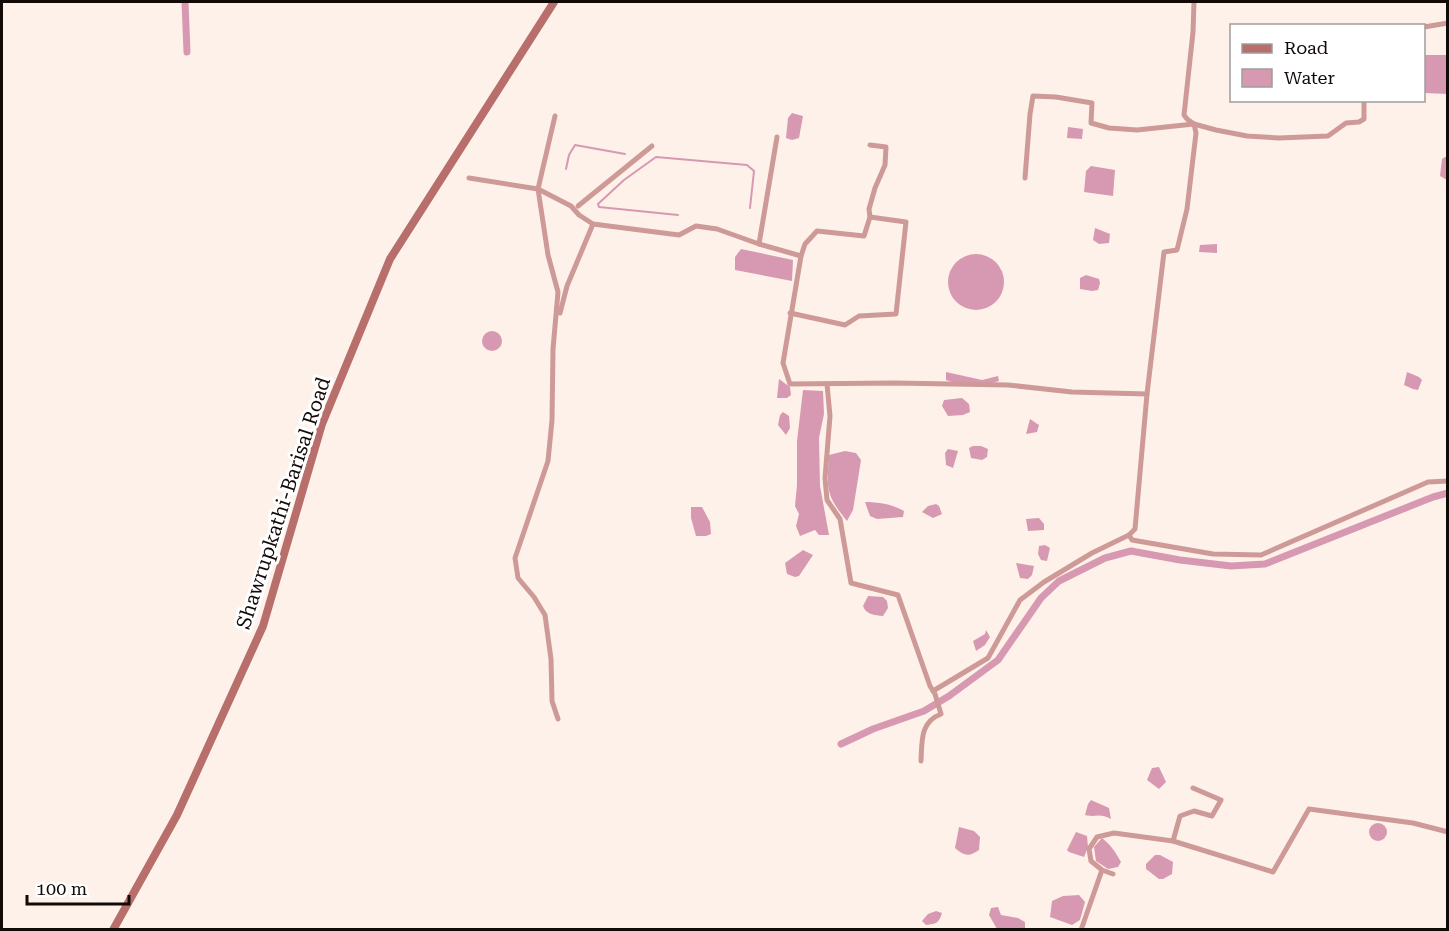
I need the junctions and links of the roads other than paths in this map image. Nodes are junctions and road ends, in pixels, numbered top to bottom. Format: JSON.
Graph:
{"nodes":[{"id":1,"x":554,"y":2,"type":"edge"},
{"id":2,"x":1194,"y":2,"type":"edge"},
{"id":3,"x":1448,"y":23,"type":"edge"},
{"id":4,"x":1425,"y":27,"type":"edge"},
{"id":5,"x":1364,"y":102,"type":"edge"},
{"id":6,"x":555,"y":116,"type":"dead end"},
{"id":7,"x":1194,"y":124,"type":"junction"},
{"id":8,"x":777,"y":137,"type":"dead end"},
{"id":9,"x":870,"y":145,"type":"dead end"},
{"id":10,"x":651,"y":146,"type":"dead end"},
{"id":11,"x":469,"y":178,"type":"dead end"},
{"id":12,"x":1025,"y":178,"type":"dead end"},
{"id":13,"x":538,"y":189,"type":"junction"},
{"id":14,"x":578,"y":206,"type":"dead end"},
{"id":15,"x":870,"y":217,"type":"junction"},
{"id":16,"x":593,"y":224,"type":"junction"},
{"id":17,"x":759,"y":244,"type":"junction"},
{"id":18,"x":801,"y":256,"type":"junction"},
{"id":19,"x":790,"y":313,"type":"junction"},
{"id":20,"x":557,"y":323,"type":"junction"},
{"id":21,"x":827,"y":384,"type":"junction"},
{"id":22,"x":1147,"y":394,"type":"junction"},
{"id":23,"x":1448,"y":481,"type":"edge"},
{"id":24,"x":1129,"y":535,"type":"junction"},
{"id":25,"x":934,"y":692,"type":"junction"},
{"id":26,"x":558,"y":719,"type":"dead end"},
{"id":27,"x":921,"y":761,"type":"dead end"},
{"id":28,"x":1193,"y":788,"type":"dead end"},
{"id":29,"x":1448,"y":832,"type":"edge"},
{"id":30,"x":1173,"y":841,"type":"junction"},
{"id":31,"x":1102,"y":870,"type":"junction"},
{"id":32,"x":1113,"y":874,"type":"dead end"},
{"id":33,"x":112,"y":930,"type":"edge"},
{"id":34,"x":1081,"y":930,"type":"edge"}],
"edges":[{"from":1,"to":33,"type":"main road","name":"Shawrupkathi-Barisal Road"},
{"from":2,"to":7,"type":"street"},
{"from":3,"to":4,"type":"street"},
{"from":5,"to":7,"type":"street"},
{"from":6,"to":13,"type":"street"},
{"from":7,"to":12,"type":"street"},
{"from":7,"to":22,"type":"street"},
{"from":8,"to":17,"type":"street"},
{"from":9,"to":15,"type":"street"},
{"from":10,"to":14,"type":"street"},
{"from":11,"to":13,"type":"street"},
{"from":13,"to":16,"type":"street"},
{"from":13,"to":20,"type":"street"},
{"from":15,"to":18,"type":"street"},
{"from":15,"to":19,"type":"street"},
{"from":16,"to":17,"type":"street"},
{"from":16,"to":20,"type":"street"},
{"from":17,"to":18,"type":"street"},
{"from":18,"to":19,"type":"street"},
{"from":19,"to":21,"type":"street"},
{"from":20,"to":26,"type":"street"},
{"from":21,"to":22,"type":"street"},
{"from":21,"to":25,"type":"street"},
{"from":22,"to":24,"type":"street"},
{"from":23,"to":24,"type":"street"},
{"from":24,"to":25,"type":"street"},
{"from":25,"to":27,"type":"street"},
{"from":28,"to":30,"type":"street"},
{"from":29,"to":30,"type":"street"},
{"from":30,"to":31,"type":"street"},
{"from":31,"to":32,"type":"street"},
{"from":31,"to":34,"type":"street"}]}
